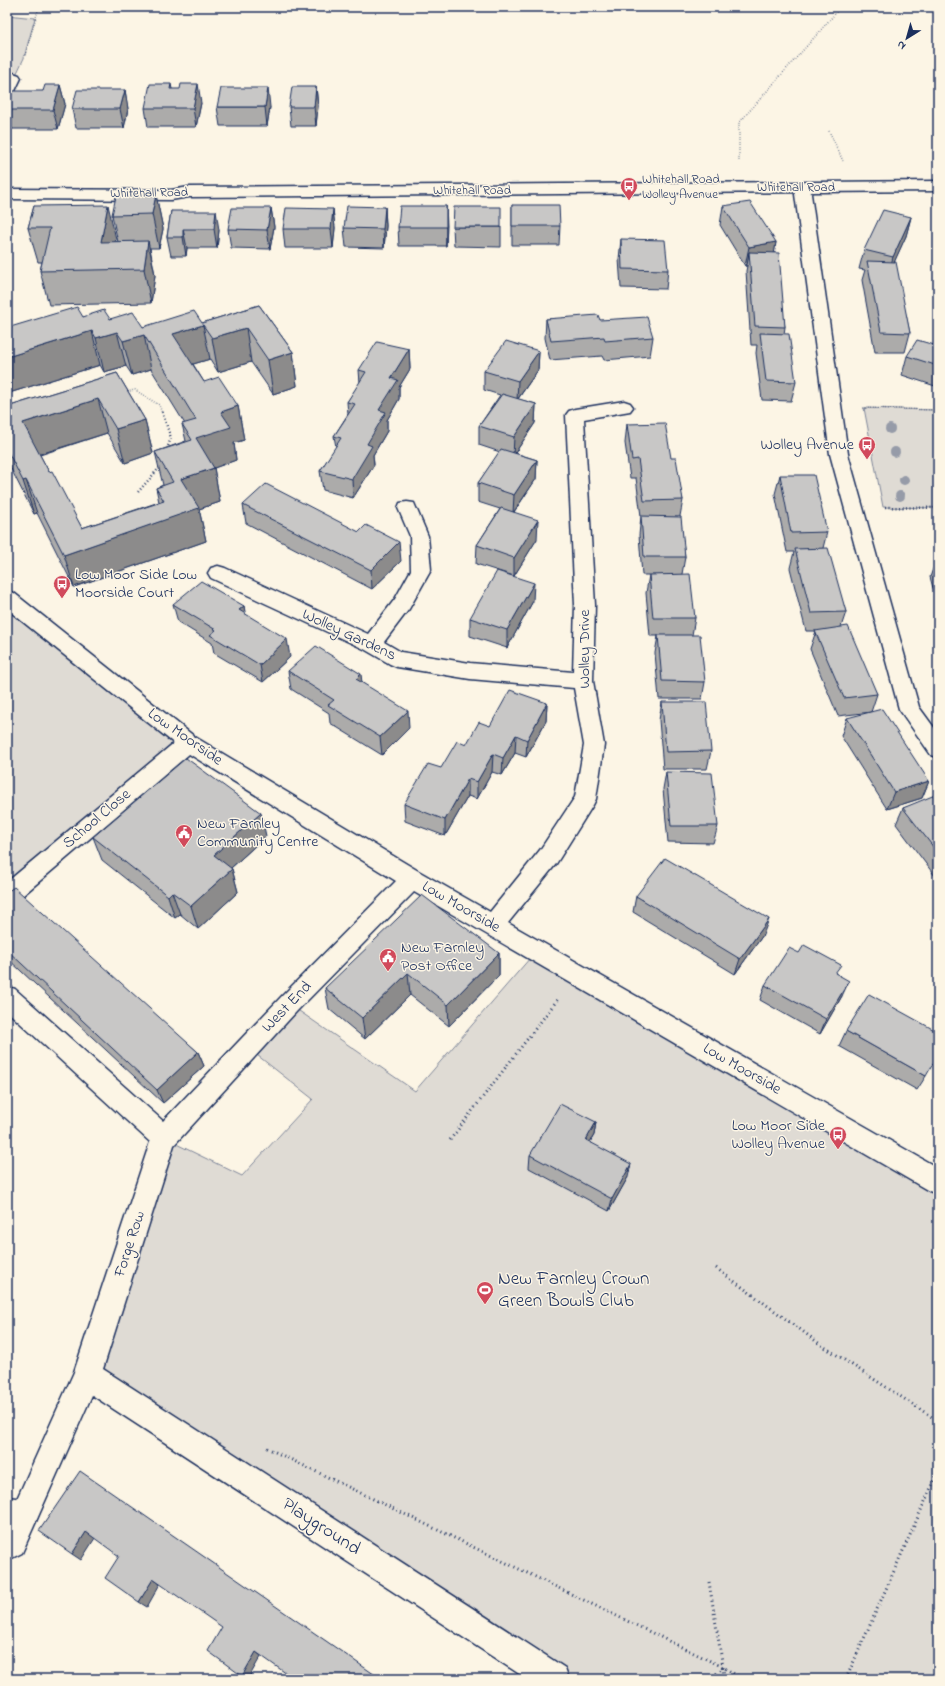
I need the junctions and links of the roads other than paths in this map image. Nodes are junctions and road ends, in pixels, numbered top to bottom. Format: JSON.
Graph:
{"nodes":[{"id":1,"x":11,"y":77,"type":"edge"},
{"id":2,"x":7,"y":94,"type":"edge"},
{"id":3,"x":938,"y":186,"type":"edge"},
{"id":4,"x":802,"y":187,"type":"junction"},
{"id":5,"x":7,"y":194,"type":"edge"},
{"id":6,"x":624,"y":407,"type":"dead end"},
{"id":7,"x":407,"y":508,"type":"dead end"},
{"id":8,"x":218,"y":573,"type":"dead end"},
{"id":9,"x":7,"y":598,"type":"edge"},
{"id":10,"x":371,"y":644,"type":"junction"},
{"id":11,"x":583,"y":681,"type":"junction"},
{"id":12,"x":188,"y":743,"type":"junction"},
{"id":13,"x":938,"y":749,"type":"edge"},
{"id":14,"x":412,"y":879,"type":"junction"},
{"id":15,"x":7,"y":895,"type":"edge"},
{"id":16,"x":493,"y":925,"type":"junction"},
{"id":17,"x":7,"y":996,"type":"edge"},
{"id":18,"x":164,"y":1138,"type":"junction"},
{"id":19,"x":938,"y":1182,"type":"edge"},
{"id":20,"x":87,"y":1375,"type":"junction"},
{"id":21,"x":16,"y":1512,"type":"edge"},
{"id":22,"x":12,"y":1543,"type":"road end"},
{"id":23,"x":554,"y":1679,"type":"edge"}],
"edges":[{"from":1,"to":2,"type":"street"},
{"from":3,"to":4,"type":"street","name":"Whitehall Road"},
{"from":4,"to":5,"type":"street","name":"Whitehall Road"},
{"from":4,"to":13,"type":"street"},
{"from":6,"to":11,"type":"street","name":"Wolley Drive"},
{"from":7,"to":10,"type":"street"},
{"from":8,"to":10,"type":"street","name":"Wolley Gardens"},
{"from":9,"to":12,"type":"street","name":"Low Moorside"},
{"from":10,"to":11,"type":"street","name":"Wolley Gardens"},
{"from":11,"to":16,"type":"street","name":"Wolley Drive"},
{"from":12,"to":14,"type":"street","name":"Low Moorside"},
{"from":12,"to":15,"type":"street","name":"School Close"},
{"from":14,"to":16,"type":"street","name":"Low Moorside"},
{"from":14,"to":18,"type":"street","name":"West End"},
{"from":16,"to":19,"type":"street","name":"Low Moorside"},
{"from":17,"to":18,"type":"street"},
{"from":18,"to":20,"type":"street","name":"Forge Row"},
{"from":20,"to":21,"type":"street","name":"Forge Row"},
{"from":20,"to":23,"type":"street","name":"Playground"},
{"from":21,"to":22,"type":"street","name":"Forge Row"}]}
